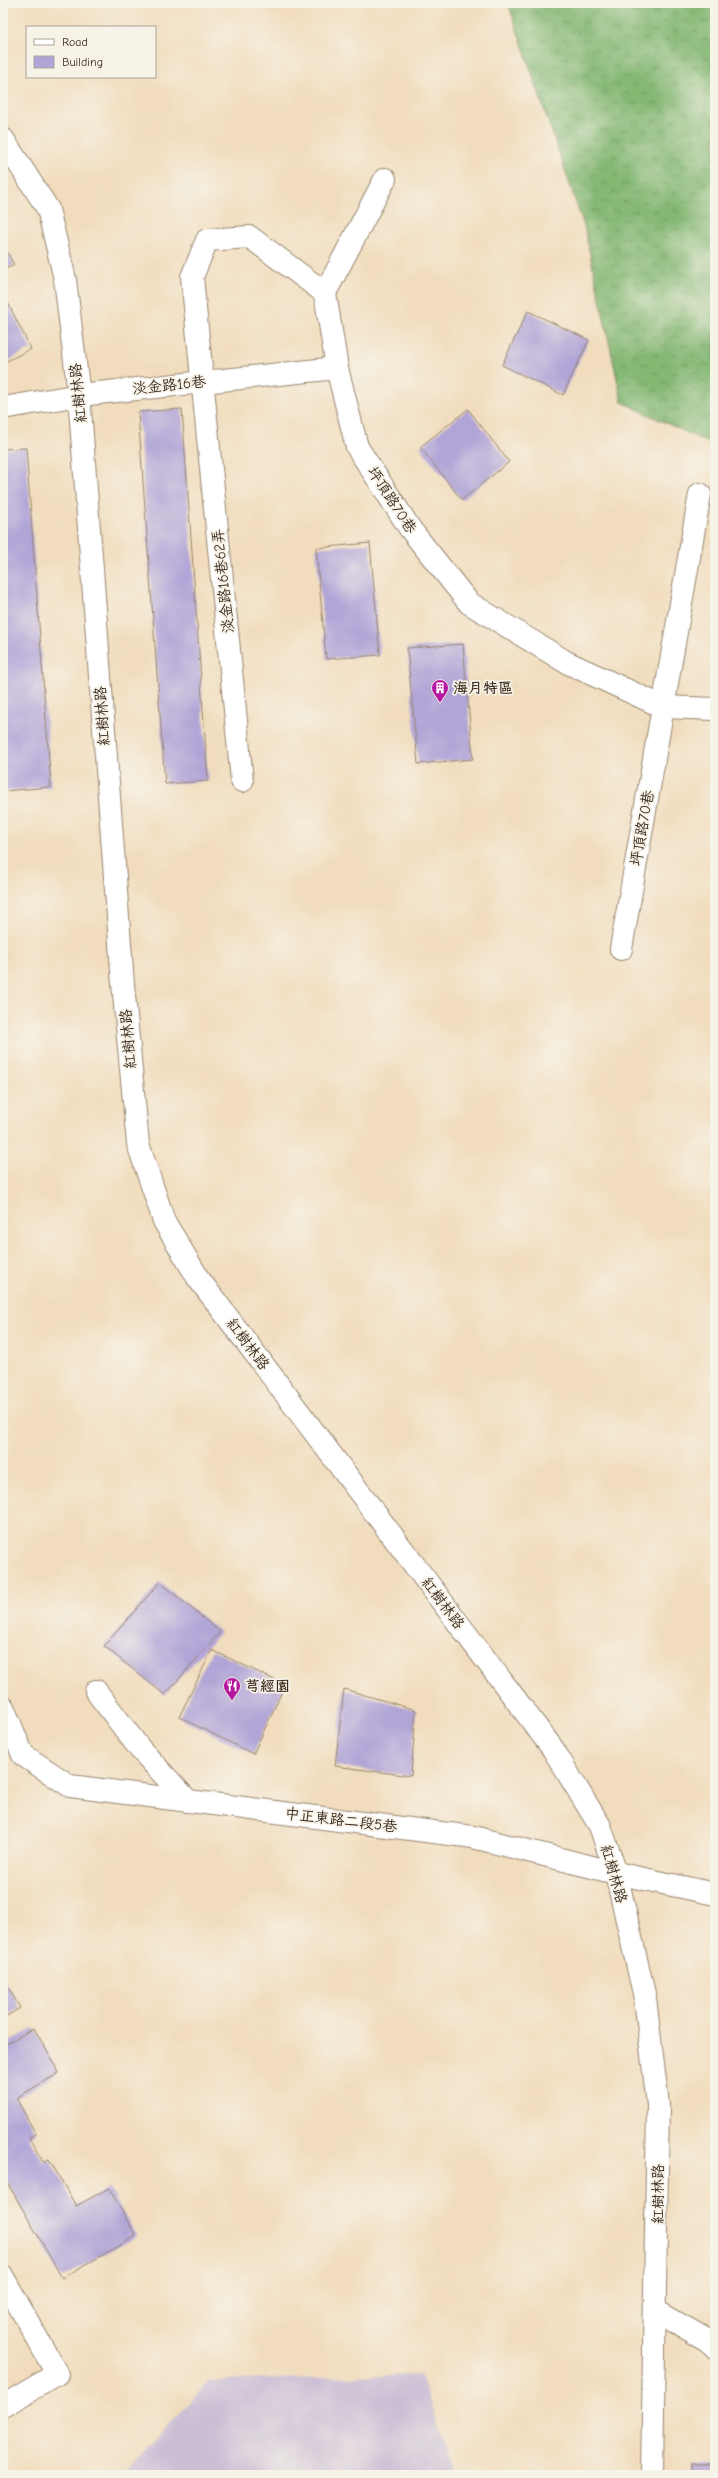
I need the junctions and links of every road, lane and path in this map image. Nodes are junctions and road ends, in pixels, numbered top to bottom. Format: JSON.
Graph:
{"nodes":[{"id":1,"x":3,"y":139,"type":"edge"},
{"id":2,"x":385,"y":179,"type":"dead end"},
{"id":3,"x":325,"y":293,"type":"junction"},
{"id":4,"x":337,"y":368,"type":"junction"},
{"id":5,"x":203,"y":381,"type":"junction"},
{"id":6,"x":79,"y":395,"type":"junction"},
{"id":7,"x":3,"y":408,"type":"edge"},
{"id":8,"x":700,"y":494,"type":"dead end"},
{"id":9,"x":663,"y":707,"type":"junction"},
{"id":10,"x":715,"y":708,"type":"edge"},
{"id":11,"x":242,"y":781,"type":"dead end"},
{"id":12,"x":621,"y":949,"type":"dead end"},
{"id":13,"x":96,"y":1691,"type":"dead end"},
{"id":14,"x":3,"y":1707,"type":"edge"},
{"id":15,"x":188,"y":1801,"type":"junction"},
{"id":16,"x":616,"y":1872,"type":"junction"},
{"id":17,"x":715,"y":1894,"type":"edge"},
{"id":18,"x":3,"y":2276,"type":"edge"},
{"id":19,"x":656,"y":2311,"type":"junction"},
{"id":20,"x":715,"y":2347,"type":"edge"},
{"id":21,"x":3,"y":2406,"type":"edge"},
{"id":22,"x":652,"y":2475,"type":"edge"}],
"edges":[{"from":1,"to":6,"type":"street","name":"紅樹林路"},
{"from":2,"to":3,"type":"street"},
{"from":3,"to":4,"type":"street","name":"坪頂路70巷"},
{"from":3,"to":5,"type":"street","name":"淡金路16巷62弄"},
{"from":4,"to":5,"type":"street","name":"淡金路16巷"},
{"from":4,"to":9,"type":"street","name":"坪頂路70巷"},
{"from":5,"to":6,"type":"street","name":"淡金路16巷"},
{"from":5,"to":11,"type":"street","name":"淡金路16巷62弄"},
{"from":6,"to":7,"type":"street","name":"淡金路16巷"},
{"from":6,"to":16,"type":"street","name":"紅樹林路"},
{"from":8,"to":9,"type":"street","name":"坪頂路70巷"},
{"from":9,"to":10,"type":"street","name":"坪頂路70巷"},
{"from":9,"to":12,"type":"street","name":"坪頂路70巷"},
{"from":13,"to":15,"type":"street"},
{"from":14,"to":15,"type":"street","name":"中正東路二段5巷"},
{"from":15,"to":16,"type":"street","name":"中正東路二段5巷"},
{"from":16,"to":17,"type":"street","name":"中正東路二段5巷"},
{"from":16,"to":19,"type":"street","name":"紅樹林路"},
{"from":18,"to":21,"type":"street"},
{"from":19,"to":20,"type":"street"},
{"from":19,"to":22,"type":"street","name":"紅樹林路"}]}
